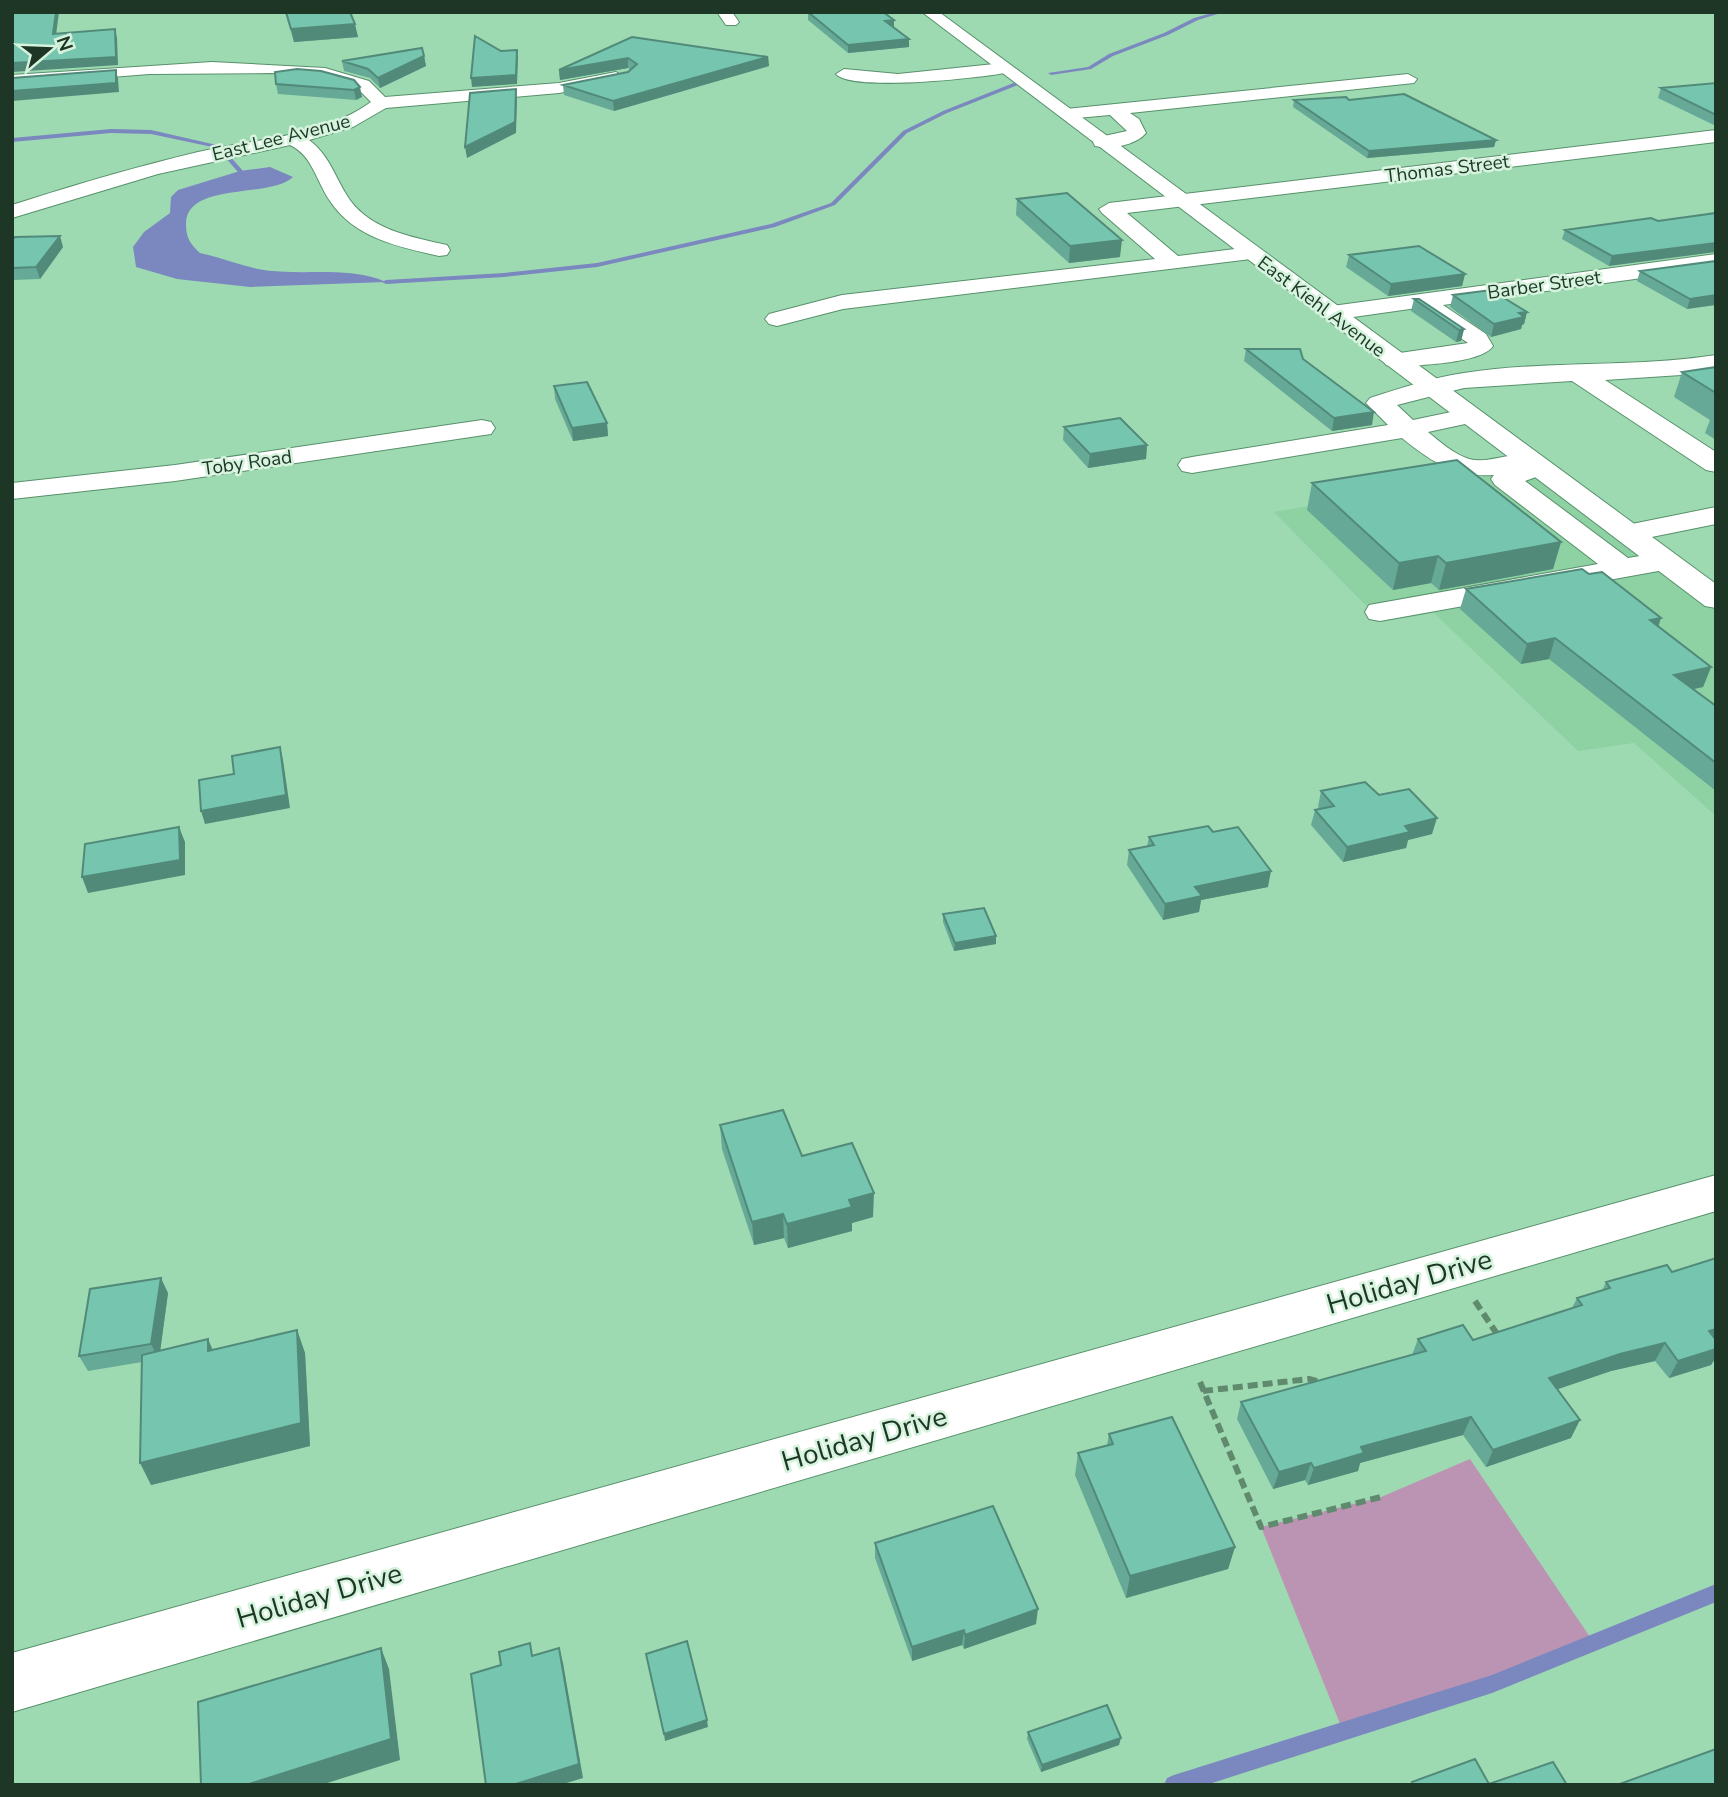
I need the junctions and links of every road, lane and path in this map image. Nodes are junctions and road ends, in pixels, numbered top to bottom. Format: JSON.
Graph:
{"nodes":[{"id":1,"x":929,"y":12,"type":"edge"},
{"id":2,"x":1004,"y":68,"type":"junction"},
{"id":3,"x":844,"y":74,"type":"dead end"},
{"id":4,"x":627,"y":75,"type":"edge"},
{"id":5,"x":1408,"y":79,"type":"dead end"},
{"id":6,"x":12,"y":80,"type":"edge"},
{"id":7,"x":382,"y":103,"type":"junction"},
{"id":8,"x":1113,"y":109,"type":"junction"},
{"id":9,"x":1066,"y":114,"type":"junction"},
{"id":10,"x":291,"y":138,"type":"junction"},
{"id":11,"x":1713,"y":138,"type":"edge"},
{"id":12,"x":1102,"y":142,"type":"junction"},
{"id":13,"x":1180,"y":200,"type":"junction"},
{"id":14,"x":12,"y":212,"type":"edge"},
{"id":15,"x":439,"y":250,"type":"dead end"},
{"id":16,"x":1251,"y":253,"type":"junction"},
{"id":17,"x":1716,"y":261,"type":"edge"},
{"id":18,"x":1173,"y":263,"type":"junction"},
{"id":19,"x":1422,"y":301,"type":"junction"},
{"id":20,"x":1332,"y":313,"type":"junction"},
{"id":21,"x":777,"y":318,"type":"dead end"},
{"id":22,"x":1395,"y":360,"type":"junction"},
{"id":23,"x":1716,"y":362,"type":"edge"},
{"id":24,"x":1580,"y":375,"type":"junction"},
{"id":25,"x":1430,"y":386,"type":"junction"},
{"id":26,"x":1471,"y":416,"type":"junction"},
{"id":27,"x":482,"y":428,"type":"dead end"},
{"id":28,"x":1409,"y":429,"type":"junction"},
{"id":29,"x":1534,"y":464,"type":"junction"},
{"id":30,"x":1716,"y":464,"type":"edge"},
{"id":31,"x":1192,"y":465,"type":"dead end"},
{"id":32,"x":1716,"y":486,"type":"edge"},
{"id":33,"x":12,"y":491,"type":"edge"},
{"id":34,"x":1716,"y":499,"type":"edge"},
{"id":35,"x":1716,"y":515,"type":"edge"},
{"id":36,"x":1627,"y":533,"type":"junction"},
{"id":37,"x":1664,"y":561,"type":"junction"},
{"id":38,"x":1622,"y":568,"type":"junction"},
{"id":39,"x":1716,"y":599,"type":"edge"},
{"id":40,"x":1380,"y":611,"type":"dead end"},
{"id":41,"x":1716,"y":1193,"type":"edge"},
{"id":42,"x":1194,"y":1368,"type":"junction"},
{"id":43,"x":1321,"y":1382,"type":"edge"},
{"id":44,"x":1381,"y":1497,"type":"dead end"},
{"id":45,"x":12,"y":1683,"type":"edge"}],
"edges":[{"from":1,"to":2,"type":"street","name":"East Kiehl Avenue"},
{"from":2,"to":3,"type":"street"},
{"from":2,"to":9,"type":"street","name":"East Kiehl Avenue"},
{"from":4,"to":7,"type":"street"},
{"from":5,"to":8,"type":"street"},
{"from":6,"to":7,"type":"street","name":"East Lee Avenue"},
{"from":7,"to":10,"type":"street","name":"East Lee Avenue"},
{"from":8,"to":9,"type":"street"},
{"from":8,"to":12,"type":"street"},
{"from":9,"to":12,"type":"street","name":"East Kiehl Avenue"},
{"from":10,"to":14,"type":"street","name":"East Lee Avenue"},
{"from":10,"to":15,"type":"street"},
{"from":11,"to":13,"type":"street","name":"Thomas Street"},
{"from":12,"to":13,"type":"street","name":"East Kiehl Avenue"},
{"from":13,"to":16,"type":"street","name":"East Kiehl Avenue"},
{"from":13,"to":18,"type":"street","name":"Thomas Street"},
{"from":16,"to":18,"type":"street"},
{"from":16,"to":20,"type":"street","name":"East Kiehl Avenue"},
{"from":17,"to":19,"type":"street","name":"Barber Street"},
{"from":18,"to":21,"type":"street"},
{"from":19,"to":20,"type":"street","name":"Barber Street"},
{"from":19,"to":22,"type":"street"},
{"from":20,"to":22,"type":"street","name":"East Kiehl Avenue"},
{"from":22,"to":25,"type":"street","name":"East Kiehl Avenue"},
{"from":23,"to":24,"type":"street"},
{"from":24,"to":25,"type":"street"},
{"from":24,"to":30,"type":"street"},
{"from":25,"to":26,"type":"street","name":"East Kiehl Avenue"},
{"from":25,"to":28,"type":"street"},
{"from":26,"to":28,"type":"street"},
{"from":26,"to":29,"type":"street","name":"East Kiehl Avenue"},
{"from":27,"to":33,"type":"street","name":"Toby Road"},
{"from":28,"to":29,"type":"street"},
{"from":28,"to":31,"type":"street"},
{"from":29,"to":36,"type":"street","name":"East Kiehl Avenue"},
{"from":29,"to":38,"type":"street"},
{"from":32,"to":34,"type":"street"},
{"from":35,"to":36,"type":"street"},
{"from":36,"to":37,"type":"street","name":"East Kiehl Avenue"},
{"from":37,"to":38,"type":"street"},
{"from":37,"to":39,"type":"street","name":"East Kiehl Avenue"},
{"from":38,"to":40,"type":"street"},
{"from":41,"to":42,"type":"street","name":"Holiday Drive"},
{"from":42,"to":43,"type":"path"},
{"from":42,"to":44,"type":"path"},
{"from":42,"to":45,"type":"street","name":"Holiday Drive"}]}
